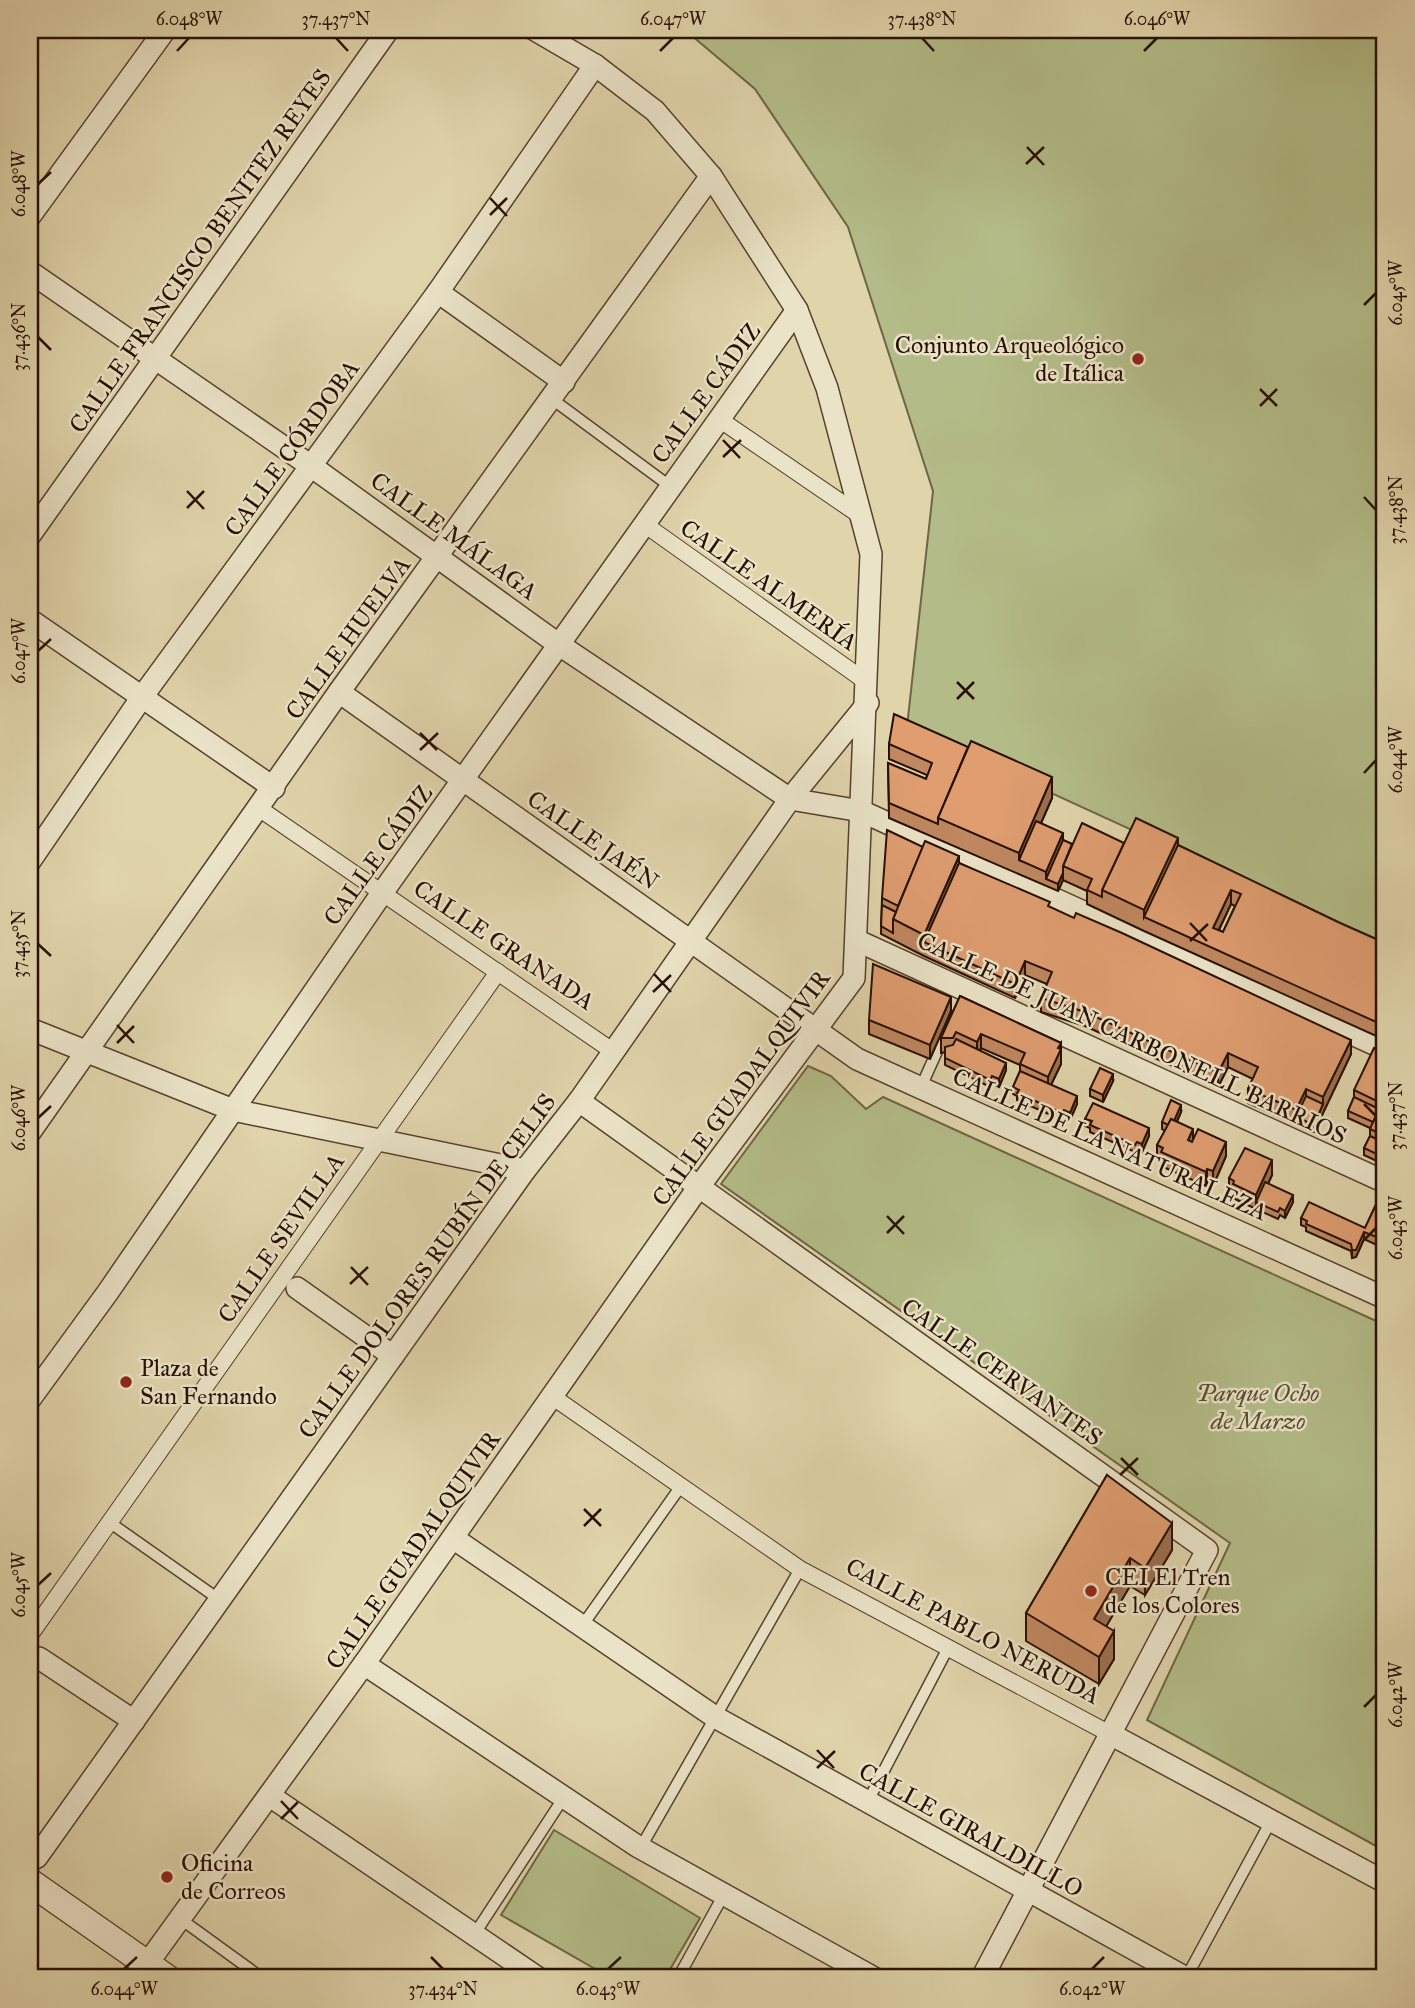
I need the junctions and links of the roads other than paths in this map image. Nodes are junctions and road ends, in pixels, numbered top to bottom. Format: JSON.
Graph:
{"nodes":[{"id":1,"x":165,"y":30,"type":"edge"},
{"id":2,"x":388,"y":30,"type":"edge"},
{"id":3,"x":535,"y":30,"type":"edge"},
{"id":4,"x":595,"y":65,"type":"junction"},
{"id":5,"x":711,"y":176,"type":"junction"},
{"id":6,"x":30,"y":216,"type":"edge"},
{"id":7,"x":30,"y":272,"type":"edge"},
{"id":8,"x":438,"y":292,"type":"junction"},
{"id":9,"x":797,"y":310,"type":"junction"},
{"id":10,"x":157,"y":359,"type":"junction"},
{"id":11,"x":558,"y":391,"type":"junction"},
{"id":12,"x":719,"y":419,"type":"junction"},
{"id":13,"x":311,"y":466,"type":"junction"},
{"id":14,"x":671,"y":487,"type":"junction"},
{"id":15,"x":861,"y":516,"type":"junction"},
{"id":16,"x":644,"y":524,"type":"junction"},
{"id":17,"x":30,"y":535,"type":"edge"},
{"id":18,"x":439,"y":556,"type":"junction"},
{"id":19,"x":30,"y":620,"type":"edge"},
{"id":20,"x":558,"y":644,"type":"junction"},
{"id":21,"x":339,"y":692,"type":"junction"},
{"id":22,"x":868,"y":693,"type":"junction"},
{"id":23,"x":142,"y":697,"type":"junction"},
{"id":24,"x":463,"y":782,"type":"junction"},
{"id":25,"x":274,"y":788,"type":"junction"},
{"id":26,"x":790,"y":799,"type":"junction"},
{"id":27,"x":260,"y":809,"type":"junction"},
{"id":28,"x":860,"y":811,"type":"junction"},
{"id":29,"x":30,"y":861,"type":"edge"},
{"id":30,"x":382,"y":893,"type":"junction"},
{"id":31,"x":690,"y":940,"type":"junction"},
{"id":32,"x":858,"y":940,"type":"junction"},
{"id":33,"x":498,"y":972,"type":"junction"},
{"id":34,"x":954,"y":1014,"type":"edge"},
{"id":35,"x":30,"y":1029,"type":"edge"},
{"id":36,"x":818,"y":1030,"type":"junction"},
{"id":37,"x":1385,"y":1049,"type":"edge"},
{"id":38,"x":86,"y":1052,"type":"junction"},
{"id":39,"x":614,"y":1052,"type":"junction"},
{"id":40,"x":921,"y":1087,"type":"junction"},
{"id":41,"x":579,"y":1101,"type":"junction"},
{"id":42,"x":233,"y":1110,"type":"junction"},
{"id":43,"x":30,"y":1132,"type":"edge"},
{"id":44,"x":379,"y":1139,"type":"junction"},
{"id":45,"x":525,"y":1170,"type":"junction"},
{"id":46,"x":1385,"y":1182,"type":"edge"},
{"id":47,"x":698,"y":1188,"type":"junction"},
{"id":48,"x":297,"y":1288,"type":"dead end"},
{"id":49,"x":1385,"y":1297,"type":"edge"},
{"id":50,"x":393,"y":1356,"type":"junction"},
{"id":51,"x":553,"y":1398,"type":"junction"},
{"id":52,"x":30,"y":1399,"type":"edge"},
{"id":53,"x":681,"y":1486,"type":"junction"},
{"id":54,"x":109,"y":1522,"type":"junction"},
{"id":55,"x":453,"y":1538,"type":"junction"},
{"id":56,"x":800,"y":1569,"type":"junction"},
{"id":57,"x":220,"y":1600,"type":"junction"},
{"id":58,"x":582,"y":1626,"type":"junction"},
{"id":59,"x":30,"y":1635,"type":"edge"},
{"id":60,"x":948,"y":1648,"type":"junction"},
{"id":61,"x":38,"y":1658,"type":"dead end"},
{"id":62,"x":364,"y":1664,"type":"junction"},
{"id":63,"x":715,"y":1717,"type":"junction"},
{"id":64,"x":134,"y":1721,"type":"junction"},
{"id":65,"x":1112,"y":1735,"type":"junction"},
{"id":66,"x":270,"y":1796,"type":"junction"},
{"id":67,"x":564,"y":1797,"type":"junction"},
{"id":68,"x":867,"y":1802,"type":"junction"},
{"id":69,"x":1271,"y":1821,"type":"junction"},
{"id":70,"x":641,"y":1847,"type":"junction"},
{"id":71,"x":30,"y":1861,"type":"edge"},
{"id":72,"x":30,"y":1882,"type":"edge"},
{"id":73,"x":1385,"y":1882,"type":"edge"},
{"id":74,"x":1028,"y":1893,"type":"junction"},
{"id":75,"x":724,"y":1894,"type":"junction"},
{"id":76,"x":182,"y":1920,"type":"junction"},
{"id":77,"x":474,"y":1935,"type":"junction"},
{"id":78,"x":157,"y":1971,"type":"edge"},
{"id":79,"x":262,"y":1978,"type":"edge"},
{"id":80,"x":538,"y":1978,"type":"edge"},
{"id":81,"x":678,"y":1978,"type":"edge"},
{"id":82,"x":874,"y":1978,"type":"edge"},
{"id":83,"x":982,"y":1978,"type":"edge"},
{"id":84,"x":1186,"y":1978,"type":"edge"}],
"edges":[{"from":1,"to":6,"type":"street"},
{"from":2,"to":10,"type":"street","name":"CALLE FRANCISCO BENITEZ REYES"},
{"from":3,"to":4,"type":"street","name":"CALLE GUADALQUIVIR"},
{"from":4,"to":5,"type":"street","name":"CALLE GUADALQUIVIR"},
{"from":4,"to":8,"type":"street","name":"CALLE CÓRDOBA"},
{"from":5,"to":9,"type":"street","name":"CALLE GUADALQUIVIR"},
{"from":5,"to":11,"type":"street","name":"CALLE HUELVA"},
{"from":7,"to":10,"type":"street","name":"CALLE MÁLAGA"},
{"from":8,"to":11,"type":"street"},
{"from":8,"to":13,"type":"street","name":"CALLE CÓRDOBA"},
{"from":9,"to":12,"type":"street","name":"CALLE CÁDIZ"},
{"from":9,"to":15,"type":"street","name":"CALLE GUADALQUIVIR"},
{"from":10,"to":13,"type":"street","name":"CALLE MÁLAGA"},
{"from":10,"to":17,"type":"street","name":"CALLE FRANCISCO BENITEZ REYES"},
{"from":11,"to":14,"type":"lane"},
{"from":11,"to":18,"type":"street","name":"CALLE HUELVA"},
{"from":12,"to":14,"type":"street","name":"CALLE CÁDIZ"},
{"from":12,"to":15,"type":"street"},
{"from":13,"to":18,"type":"street","name":"CALLE MÁLAGA"},
{"from":13,"to":23,"type":"street","name":"CALLE CÓRDOBA"},
{"from":14,"to":16,"type":"street","name":"CALLE CÁDIZ"},
{"from":15,"to":22,"type":"street","name":"CALLE GUADALQUIVIR"},
{"from":16,"to":20,"type":"street","name":"CALLE CÁDIZ"},
{"from":16,"to":22,"type":"street","name":"CALLE ALMERÍA"},
{"from":18,"to":20,"type":"street","name":"CALLE MÁLAGA"},
{"from":18,"to":21,"type":"street","name":"CALLE HUELVA"},
{"from":19,"to":23,"type":"street"},
{"from":20,"to":24,"type":"street","name":"CALLE CÁDIZ"},
{"from":20,"to":26,"type":"street","name":"CALLE MÁLAGA"},
{"from":21,"to":24,"type":"street","name":"CALLE JAÉN"},
{"from":21,"to":25,"type":"street","name":"CALLE HUELVA"},
{"from":22,"to":26,"type":"street","name":"CALLE DOLORES RUBÍN DE CELIS"},
{"from":22,"to":28,"type":"street","name":"CALLE GUADALQUIVIR"},
{"from":23,"to":25,"type":"street"},
{"from":23,"to":29,"type":"street","name":"CALLE CÓRDOBA"},
{"from":24,"to":30,"type":"street","name":"CALLE CÁDIZ"},
{"from":24,"to":31,"type":"street","name":"CALLE JAÉN"},
{"from":25,"to":27,"type":"street","name":"CALLE HUELVA"},
{"from":26,"to":28,"type":"street","name":"CALLE MÁLAGA"},
{"from":26,"to":31,"type":"street","name":"CALLE DOLORES RUBÍN DE CELIS"},
{"from":27,"to":30,"type":"street","name":"CALLE GRANADA"},
{"from":27,"to":38,"type":"street","name":"CALLE HUELVA"},
{"from":28,"to":32,"type":"street","name":"CALLE GUADALQUIVIR"},
{"from":28,"to":37,"type":"street","name":"CALLE MÁLAGA"},
{"from":30,"to":33,"type":"street","name":"CALLE GRANADA"},
{"from":30,"to":42,"type":"street","name":"CALLE CÁDIZ"},
{"from":31,"to":36,"type":"street","name":"CALLE JAÉN"},
{"from":31,"to":39,"type":"street","name":"CALLE DOLORES RUBÍN DE CELIS"},
{"from":32,"to":36,"type":"street","name":"CALLE GUADALQUIVIR"},
{"from":32,"to":46,"type":"street","name":"CALLE DE JUAN CARBONELL BARRIOS"},
{"from":33,"to":39,"type":"street","name":"CALLE GRANADA"},
{"from":33,"to":44,"type":"street","name":"CALLE SEVILLA"},
{"from":34,"to":40,"type":"lane"},
{"from":35,"to":38,"type":"street"},
{"from":36,"to":40,"type":"street","name":"CALLE DE LA NATURALEZA"},
{"from":36,"to":47,"type":"street","name":"CALLE GUADALQUIVIR"},
{"from":38,"to":42,"type":"street"},
{"from":38,"to":43,"type":"street","name":"CALLE HUELVA"},
{"from":39,"to":41,"type":"street","name":"CALLE DOLORES RUBÍN DE CELIS"},
{"from":40,"to":49,"type":"street","name":"CALLE DE LA NATURALEZA"},
{"from":41,"to":45,"type":"street","name":"CALLE DOLORES RUBÍN DE CELIS"},
{"from":41,"to":47,"type":"street","name":"CALLE CERVANTES"},
{"from":42,"to":44,"type":"street"},
{"from":42,"to":52,"type":"street","name":"CALLE CÁDIZ"},
{"from":44,"to":45,"type":"street"},
{"from":44,"to":54,"type":"street","name":"CALLE SEVILLA"},
{"from":45,"to":50,"type":"street","name":"CALLE DOLORES RUBÍN DE CELIS"},
{"from":47,"to":51,"type":"street","name":"CALLE GUADALQUIVIR"},
{"from":47,"to":65,"type":"street","name":"CALLE CERVANTES"},
{"from":48,"to":50,"type":"street"},
{"from":50,"to":57,"type":"street","name":"CALLE DOLORES RUBÍN DE CELIS"},
{"from":51,"to":53,"type":"street","name":"CALLE PABLO NERUDA"},
{"from":51,"to":55,"type":"street","name":"CALLE GUADALQUIVIR"},
{"from":53,"to":56,"type":"street","name":"CALLE PABLO NERUDA"},
{"from":53,"to":58,"type":"lane"},
{"from":54,"to":57,"type":"lane"},
{"from":54,"to":59,"type":"street","name":"CALLE SEVILLA"},
{"from":55,"to":58,"type":"street","name":"CALLE GIRALDILLO"},
{"from":55,"to":62,"type":"street","name":"CALLE GUADALQUIVIR"},
{"from":56,"to":60,"type":"street","name":"CALLE PABLO NERUDA"},
{"from":56,"to":63,"type":"lane"},
{"from":57,"to":64,"type":"street","name":"CALLE DOLORES RUBÍN DE CELIS"},
{"from":58,"to":63,"type":"street","name":"CALLE GIRALDILLO"},
{"from":60,"to":65,"type":"street","name":"CALLE PABLO NERUDA"},
{"from":60,"to":68,"type":"lane"},
{"from":61,"to":64,"type":"street"},
{"from":62,"to":66,"type":"street","name":"CALLE GUADALQUIVIR"},
{"from":62,"to":67,"type":"street"},
{"from":63,"to":68,"type":"street","name":"CALLE GIRALDILLO"},
{"from":63,"to":70,"type":"lane"},
{"from":64,"to":71,"type":"street","name":"CALLE DOLORES RUBÍN DE CELIS"},
{"from":65,"to":69,"type":"street","name":"CALLE PABLO NERUDA"},
{"from":65,"to":74,"type":"street","name":"CALLE CERVANTES"},
{"from":66,"to":76,"type":"street","name":"CALLE GUADALQUIVIR"},
{"from":66,"to":77,"type":"street"},
{"from":67,"to":70,"type":"street"},
{"from":67,"to":77,"type":"lane"},
{"from":68,"to":74,"type":"street","name":"CALLE GIRALDILLO"},
{"from":69,"to":73,"type":"street","name":"CALLE PABLO NERUDA"},
{"from":69,"to":84,"type":"lane"},
{"from":70,"to":75,"type":"street"},
{"from":72,"to":78,"type":"street"},
{"from":74,"to":83,"type":"street","name":"CALLE CERVANTES"},
{"from":74,"to":84,"type":"street","name":"CALLE GIRALDILLO"},
{"from":75,"to":81,"type":"lane"},
{"from":75,"to":82,"type":"street"},
{"from":76,"to":78,"type":"street","name":"CALLE GUADALQUIVIR"},
{"from":76,"to":79,"type":"lane"},
{"from":77,"to":80,"type":"street"}]}
